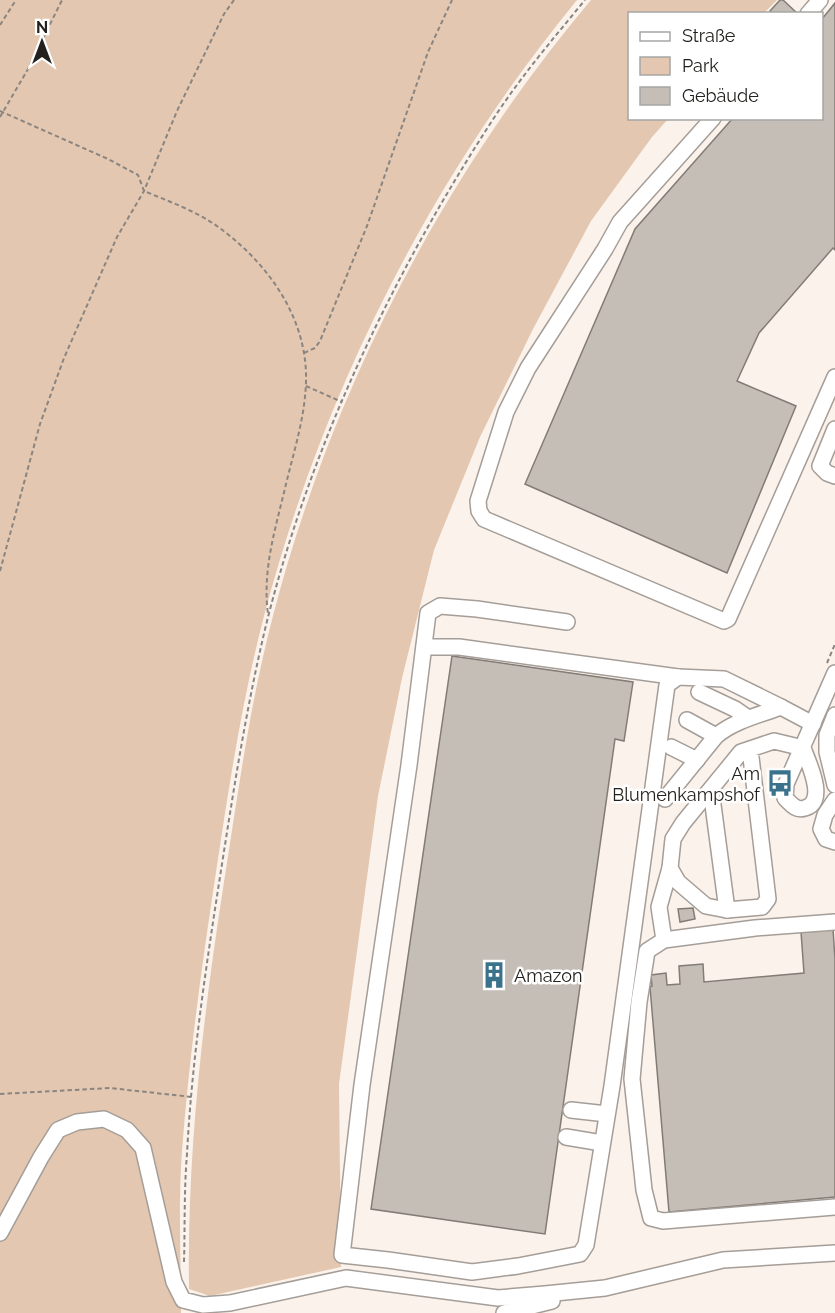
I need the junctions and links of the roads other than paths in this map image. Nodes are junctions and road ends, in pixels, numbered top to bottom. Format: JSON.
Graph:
{"nodes":[{"id":1,"x":820,"y":0,"type":"edge"},
{"id":2,"x":810,"y":12,"type":"edge"},
{"id":3,"x":711,"y":120,"type":"edge"},
{"id":4,"x":835,"y":378,"type":"edge"},
{"id":5,"x":835,"y":429,"type":"edge"},
{"id":6,"x":835,"y":476,"type":"edge"},
{"id":7,"x":567,"y":622,"type":"dead end"},
{"id":8,"x":424,"y":647,"type":"junction"},
{"id":9,"x":835,"y":673,"type":"edge"},
{"id":10,"x":678,"y":677,"type":"junction"},
{"id":11,"x":699,"y":692,"type":"dead end"},
{"id":12,"x":781,"y":707,"type":"junction"},
{"id":13,"x":835,"y":715,"type":"edge"},
{"id":14,"x":748,"y":718,"type":"junction"},
{"id":15,"x":687,"y":720,"type":"dead end"},
{"id":16,"x":813,"y":724,"type":"junction"},
{"id":17,"x":716,"y":736,"type":"junction"},
{"id":18,"x":671,"y":747,"type":"dead end"},
{"id":19,"x":803,"y":748,"type":"junction"},
{"id":20,"x":750,"y":749,"type":"junction"},
{"id":21,"x":697,"y":760,"type":"junction"},
{"id":22,"x":835,"y":785,"type":"edge"},
{"id":23,"x":711,"y":790,"type":"junction"},
{"id":24,"x":665,"y":799,"type":"dead end"},
{"id":25,"x":835,"y":800,"type":"edge"},
{"id":26,"x":835,"y":842,"type":"edge"},
{"id":27,"x":670,"y":868,"type":"junction"},
{"id":28,"x":727,"y":910,"type":"junction"},
{"id":29,"x":835,"y":922,"type":"edge"},
{"id":30,"x":664,"y":940,"type":"junction"},
{"id":31,"x":571,"y":1110,"type":"dead end"},
{"id":32,"x":607,"y":1114,"type":"junction"},
{"id":33,"x":566,"y":1137,"type":"dead end"},
{"id":34,"x":602,"y":1143,"type":"junction"},
{"id":35,"x":835,"y":1207,"type":"edge"},
{"id":36,"x":0,"y":1233,"type":"edge"},
{"id":37,"x":835,"y":1253,"type":"edge"},
{"id":38,"x":605,"y":1288,"type":"junction"},
{"id":39,"x":504,"y":1313,"type":"edge"}],
"edges":[{"from":1,"to":2,"type":"street"},
{"from":3,"to":4,"type":"street"},
{"from":5,"to":6,"type":"street"},
{"from":7,"to":8,"type":"street"},
{"from":8,"to":10,"type":"street"},
{"from":8,"to":34,"type":"street"},
{"from":9,"to":16,"type":"street"},
{"from":10,"to":12,"type":"street"},
{"from":10,"to":32,"type":"street"},
{"from":11,"to":14,"type":"street"},
{"from":12,"to":14,"type":"street"},
{"from":12,"to":16,"type":"street"},
{"from":13,"to":22,"type":"street"},
{"from":14,"to":17,"type":"street"},
{"from":15,"to":17,"type":"street"},
{"from":16,"to":19,"type":"street"},
{"from":17,"to":21,"type":"street"},
{"from":18,"to":21,"type":"street"},
{"from":19,"to":19,"type":"street"},
{"from":19,"to":20,"type":"street"},
{"from":20,"to":23,"type":"street"},
{"from":20,"to":28,"type":"street"},
{"from":21,"to":24,"type":"street"},
{"from":23,"to":27,"type":"street"},
{"from":23,"to":28,"type":"street"},
{"from":25,"to":26,"type":"street"},
{"from":27,"to":28,"type":"street"},
{"from":27,"to":30,"type":"street"},
{"from":29,"to":30,"type":"street"},
{"from":30,"to":35,"type":"street"},
{"from":31,"to":32,"type":"street"},
{"from":32,"to":34,"type":"street"},
{"from":33,"to":34,"type":"street"},
{"from":36,"to":38,"type":"street"},
{"from":37,"to":38,"type":"street"},
{"from":38,"to":39,"type":"street"}]}
